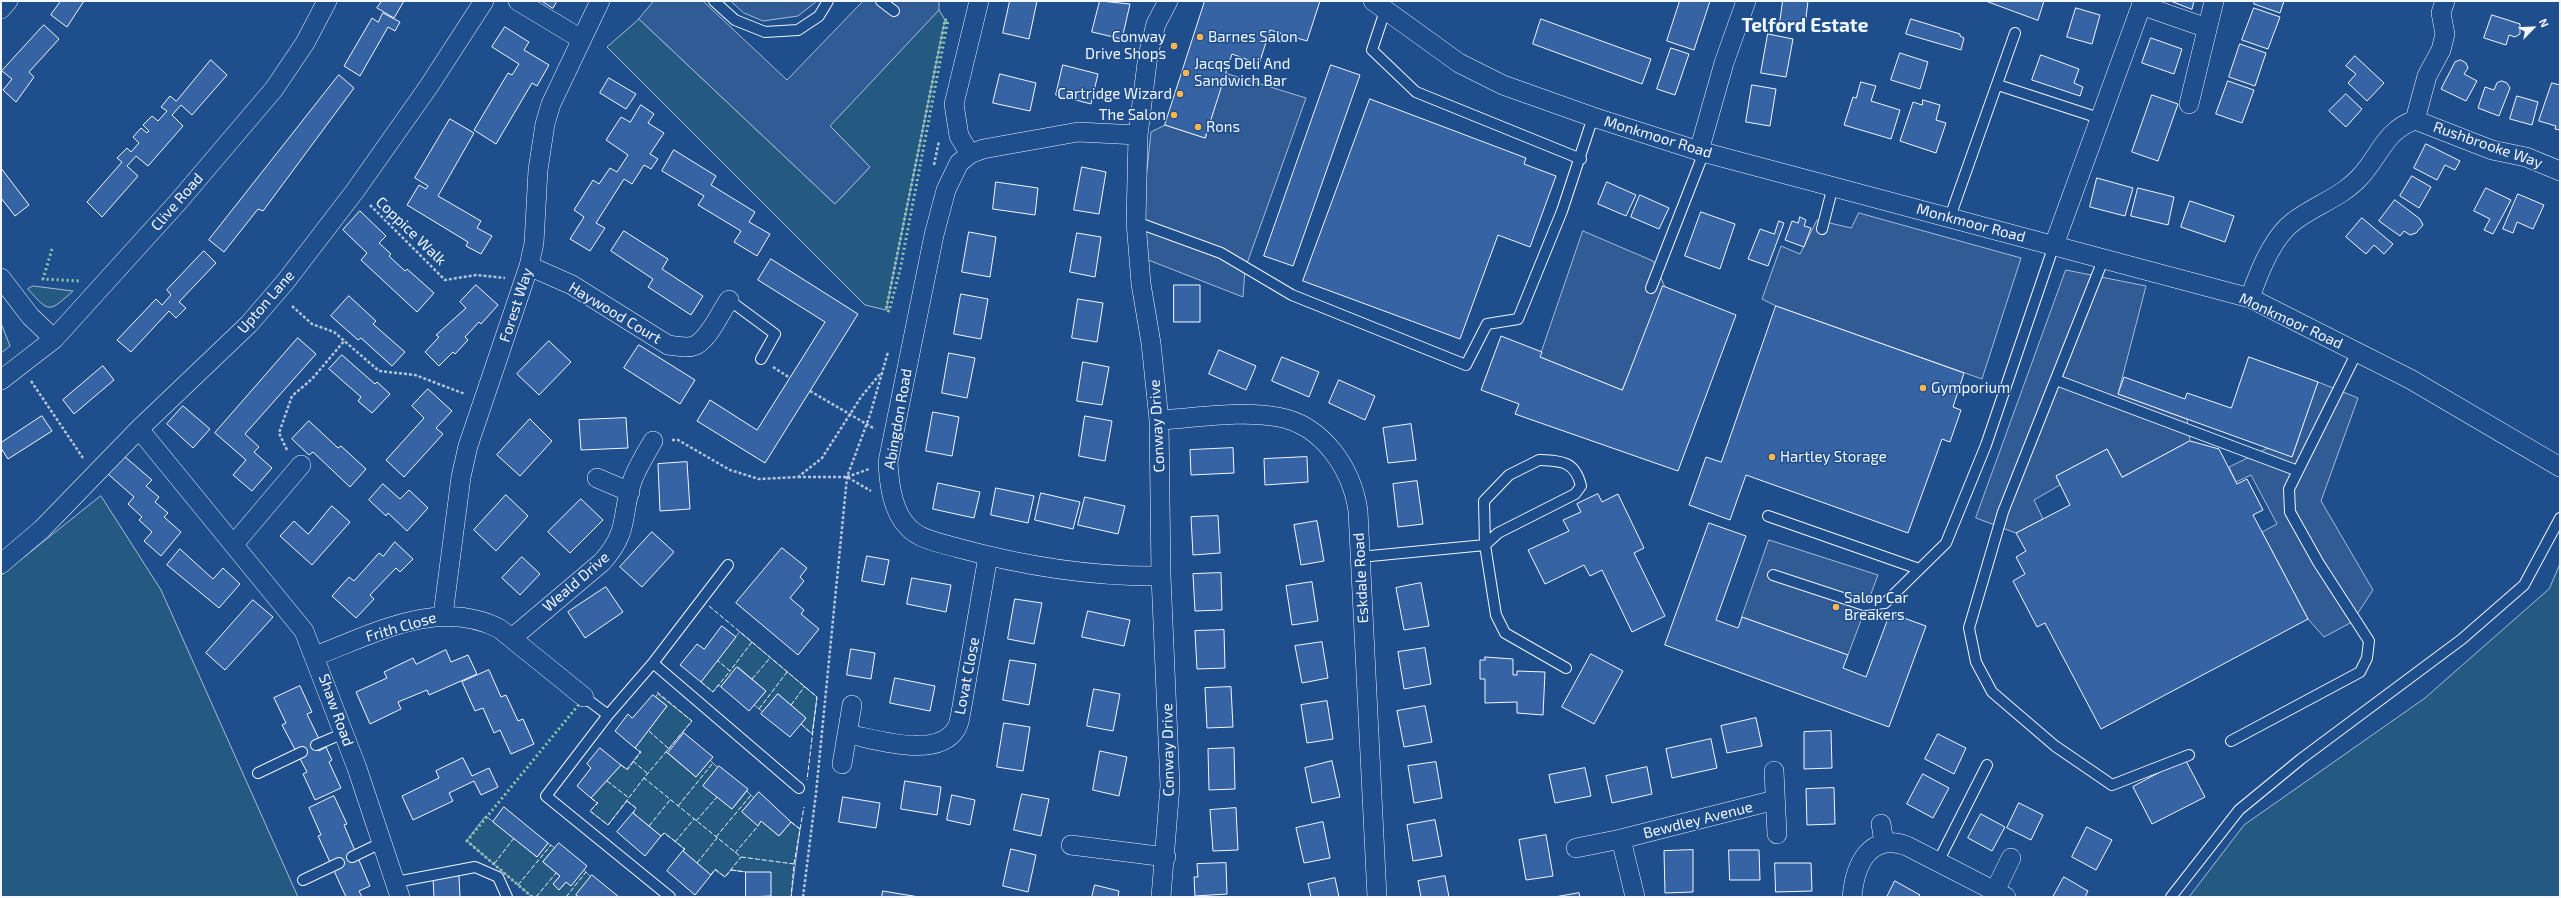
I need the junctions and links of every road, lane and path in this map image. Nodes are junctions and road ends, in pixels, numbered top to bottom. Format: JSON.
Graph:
{"nodes":[{"id":1,"x":8,"y":1,"type":"edge"},
{"id":2,"x":327,"y":1,"type":"edge"},
{"id":3,"x":484,"y":1,"type":"edge"},
{"id":4,"x":518,"y":1,"type":"edge"},
{"id":5,"x":600,"y":1,"type":"edge"},
{"id":6,"x":714,"y":1,"type":"edge"},
{"id":7,"x":828,"y":1,"type":"edge"},
{"id":8,"x":881,"y":1,"type":"edge"},
{"id":9,"x":979,"y":1,"type":"edge"},
{"id":10,"x":1168,"y":1,"type":"edge"},
{"id":11,"x":1746,"y":1,"type":"edge"},
{"id":12,"x":2445,"y":1,"type":"edge"},
{"id":13,"x":2214,"y":2,"type":"edge"},
{"id":14,"x":2142,"y":3,"type":"edge"},
{"id":15,"x":1379,"y":6,"type":"edge"},
{"id":16,"x":1,"y":9,"type":"edge"},
{"id":17,"x":894,"y":11,"type":"dead end"},
{"id":18,"x":2207,"y":28,"type":"junction"},
{"id":19,"x":2015,"y":33,"type":"dead end"},
{"id":20,"x":581,"y":39,"type":"junction"},
{"id":21,"x":1998,"y":85,"type":"junction"},
{"id":22,"x":2188,"y":104,"type":"dead end"},
{"id":23,"x":1593,"y":117,"type":"junction"},
{"id":24,"x":2099,"y":118,"type":"junction"},
{"id":25,"x":2415,"y":120,"type":"junction"},
{"id":26,"x":1138,"y":135,"type":"junction"},
{"id":27,"x":1701,"y":152,"type":"junction"},
{"id":28,"x":970,"y":154,"type":"junction"},
{"id":29,"x":1581,"y":159,"type":"junction"},
{"id":30,"x":2560,"y":171,"type":"edge"},
{"id":31,"x":1833,"y":186,"type":"junction"},
{"id":32,"x":355,"y":191,"type":"junction"},
{"id":33,"x":1950,"y":217,"type":"junction"},
{"id":34,"x":1136,"y":222,"type":"junction"},
{"id":35,"x":1822,"y":229,"type":"dead end"},
{"id":36,"x":2054,"y":245,"type":"junction"},
{"id":37,"x":2103,"y":260,"type":"junction"},
{"id":38,"x":527,"y":275,"type":"junction"},
{"id":39,"x":1,"y":278,"type":"edge"},
{"id":40,"x":1651,"y":288,"type":"dead end"},
{"id":41,"x":276,"y":293,"type":"junction"},
{"id":42,"x":2250,"y":298,"type":"junction"},
{"id":43,"x":728,"y":300,"type":"joint"},
{"id":44,"x":54,"y":339,"type":"junction"},
{"id":45,"x":345,"y":340,"type":"junction"},
{"id":46,"x":2357,"y":352,"type":"junction"},
{"id":47,"x":761,"y":359,"type":"dead end"},
{"id":48,"x":21,"y":365,"type":"junction"},
{"id":49,"x":881,"y":373,"type":"dead end"},
{"id":50,"x":1,"y":380,"type":"edge"},
{"id":51,"x":2056,"y":380,"type":"junction"},
{"id":52,"x":810,"y":391,"type":"dead end"},
{"id":53,"x":482,"y":402,"type":"junction"},
{"id":54,"x":850,"y":415,"type":"junction"},
{"id":55,"x":1159,"y":420,"type":"junction"},
{"id":56,"x":867,"y":424,"type":"dead end"},
{"id":57,"x":139,"y":429,"type":"junction"},
{"id":58,"x":653,"y":441,"type":"joint"},
{"id":59,"x":301,"y":465,"type":"joint"},
{"id":60,"x":2560,"y":467,"type":"edge"},
{"id":61,"x":2298,"y":471,"type":"junction"},
{"id":62,"x":94,"y":475,"type":"junction"},
{"id":63,"x":597,"y":478,"type":"dead end"},
{"id":64,"x":798,"y":478,"type":"junction"},
{"id":65,"x":630,"y":492,"type":"junction"},
{"id":66,"x":895,"y":505,"type":"junction"},
{"id":67,"x":1768,"y":516,"type":"dead end"},
{"id":68,"x":2560,"y":518,"type":"edge"},
{"id":69,"x":234,"y":544,"type":"junction"},
{"id":70,"x":1485,"y":544,"type":"junction"},
{"id":71,"x":988,"y":556,"type":"junction"},
{"id":72,"x":1360,"y":557,"type":"junction"},
{"id":73,"x":1,"y":564,"type":"edge"},
{"id":74,"x":728,"y":565,"type":"dead end"},
{"id":75,"x":1918,"y":569,"type":"junction"},
{"id":76,"x":1773,"y":575,"type":"dead end"},
{"id":77,"x":1161,"y":576,"type":"junction"},
{"id":78,"x":443,"y":615,"type":"junction"},
{"id":79,"x":512,"y":638,"type":"junction"},
{"id":80,"x":315,"y":656,"type":"junction"},
{"id":81,"x":653,"y":663,"type":"junction"},
{"id":82,"x":1566,"y":668,"type":"dead end"},
{"id":83,"x":584,"y":697,"type":"joint"},
{"id":84,"x":852,"y":705,"type":"dead end"},
{"id":85,"x":608,"y":715,"type":"junction"},
{"id":86,"x":344,"y":732,"type":"junction"},
{"id":87,"x":847,"y":734,"type":"junction"},
{"id":88,"x":2232,"y":741,"type":"dead end"},
{"id":89,"x":316,"y":745,"type":"dead end"},
{"id":90,"x":302,"y":752,"type":"dead end"},
{"id":91,"x":2189,"y":755,"type":"dead end"},
{"id":92,"x":842,"y":764,"type":"dead end"},
{"id":93,"x":1987,"y":764,"type":"dead end"},
{"id":94,"x":1774,"y":771,"type":"dead end"},
{"id":95,"x":258,"y":773,"type":"dead end"},
{"id":96,"x":798,"y":788,"type":"dead end"},
{"id":97,"x":1775,"y":800,"type":"junction"},
{"id":98,"x":1881,"y":824,"type":"dead end"},
{"id":99,"x":1777,"y":834,"type":"dead end"},
{"id":100,"x":1621,"y":839,"type":"junction"},
{"id":101,"x":383,"y":842,"type":"junction"},
{"id":102,"x":1884,"y":842,"type":"junction"},
{"id":103,"x":1071,"y":845,"type":"dead end"},
{"id":104,"x":1576,"y":848,"type":"dead end"},
{"id":105,"x":352,"y":857,"type":"dead end"},
{"id":106,"x":1166,"y":857,"type":"junction"},
{"id":107,"x":2011,"y":858,"type":"dead end"},
{"id":108,"x":1938,"y":862,"type":"junction"},
{"id":109,"x":339,"y":863,"type":"dead end"},
{"id":110,"x":303,"y":880,"type":"dead end"},
{"id":111,"x":398,"y":889,"type":"edge"},
{"id":112,"x":2000,"y":894,"type":"edge"},
{"id":113,"x":507,"y":897,"type":"edge"},
{"id":114,"x":670,"y":897,"type":"edge"},
{"id":115,"x":1161,"y":897,"type":"edge"},
{"id":116,"x":1377,"y":897,"type":"edge"},
{"id":117,"x":1635,"y":897,"type":"edge"},
{"id":118,"x":1852,"y":897,"type":"edge"},
{"id":119,"x":2171,"y":897,"type":"edge"}],
"edges":[{"from":1,"to":16,"type":"street"},
{"from":2,"to":44,"type":"street","name":"Clive Road"},
{"from":3,"to":32,"type":"street","name":"Upton Lane"},
{"from":4,"to":20,"type":"street"},
{"from":5,"to":20,"type":"street","name":"Forest Way"},
{"from":6,"to":7,"type":"lane"},
{"from":8,"to":17,"type":"lane"},
{"from":9,"to":28,"type":"street"},
{"from":10,"to":26,"type":"street","name":"Conway Drive"},
{"from":11,"to":27,"type":"street"},
{"from":12,"to":25,"type":"street"},
{"from":13,"to":18,"type":"street"},
{"from":14,"to":18,"type":"street"},
{"from":14,"to":24,"type":"street"},
{"from":15,"to":23,"type":"street","name":"Monkmoor Road"},
{"from":15,"to":29,"type":"lane"},
{"from":18,"to":22,"type":"street"},
{"from":19,"to":21,"type":"lane"},
{"from":20,"to":38,"type":"street","name":"Forest Way"},
{"from":21,"to":24,"type":"lane"},
{"from":21,"to":33,"type":"lane"},
{"from":23,"to":27,"type":"street","name":"Monkmoor Road"},
{"from":23,"to":29,"type":"lane"},
{"from":24,"to":36,"type":"street"},
{"from":25,"to":30,"type":"street","name":"Rushbrooke Way"},
{"from":25,"to":42,"type":"street"},
{"from":26,"to":28,"type":"street"},
{"from":26,"to":34,"type":"street","name":"Conway Drive"},
{"from":27,"to":31,"type":"street","name":"Monkmoor Road"},
{"from":27,"to":40,"type":"lane"},
{"from":28,"to":66,"type":"street","name":"Abingdon Road"},
{"from":29,"to":34,"type":"lane"},
{"from":31,"to":33,"type":"street","name":"Monkmoor Road"},
{"from":31,"to":35,"type":"lane"},
{"from":32,"to":38,"type":"path","name":"Coppice Walk"},
{"from":32,"to":41,"type":"street","name":"Upton Lane"},
{"from":33,"to":36,"type":"street","name":"Monkmoor Road"},
{"from":34,"to":55,"type":"street","name":"Conway Drive"},
{"from":36,"to":37,"type":"street","name":"Monkmoor Road"},
{"from":36,"to":75,"type":"lane"},
{"from":37,"to":42,"type":"street","name":"Monkmoor Road"},
{"from":37,"to":51,"type":"lane"},
{"from":38,"to":43,"type":"street","name":"Haywood Court"},
{"from":38,"to":53,"type":"street","name":"Forest Way"},
{"from":39,"to":44,"type":"street"},
{"from":41,"to":45,"type":"path"},
{"from":41,"to":57,"type":"street","name":"Upton Lane"},
{"from":42,"to":46,"type":"street","name":"Monkmoor Road"},
{"from":43,"to":47,"type":"lane"},
{"from":44,"to":48,"type":"street","name":"Clive Road"},
{"from":45,"to":53,"type":"path"},
{"from":45,"to":59,"type":"path"},
{"from":46,"to":60,"type":"street","name":"Monkmoor Road"},
{"from":46,"to":61,"type":"lane"},
{"from":48,"to":50,"type":"street","name":"Clive Road"},
{"from":48,"to":62,"type":"path"},
{"from":49,"to":54,"type":"path"},
{"from":51,"to":61,"type":"lane"},
{"from":51,"to":91,"type":"lane"},
{"from":52,"to":54,"type":"path"},
{"from":53,"to":78,"type":"street","name":"Forest Way"},
{"from":54,"to":56,"type":"path"},
{"from":54,"to":64,"type":"path"},
{"from":55,"to":72,"type":"street","name":"Eskdale Road"},
{"from":55,"to":77,"type":"street","name":"Conway Drive"},
{"from":57,"to":62,"type":"street","name":"Upton Lane"},
{"from":57,"to":69,"type":"street","name":"Shaw Road"},
{"from":58,"to":64,"type":"path"},
{"from":58,"to":65,"type":"street","name":"Weald Drive"},
{"from":59,"to":69,"type":"street"},
{"from":61,"to":88,"type":"lane"},
{"from":62,"to":73,"type":"street","name":"Upton Lane"},
{"from":63,"to":65,"type":"street"},
{"from":64,"to":66,"type":"path"},
{"from":65,"to":79,"type":"street","name":"Weald Drive"},
{"from":66,"to":71,"type":"street","name":"Abingdon Road"},
{"from":67,"to":75,"type":"lane"},
{"from":68,"to":119,"type":"lane"},
{"from":69,"to":80,"type":"street","name":"Shaw Road"},
{"from":70,"to":70,"type":"lane"},
{"from":70,"to":72,"type":"lane"},
{"from":70,"to":82,"type":"lane"},
{"from":71,"to":77,"type":"street","name":"Abingdon Road"},
{"from":71,"to":87,"type":"street","name":"Lovat Close"},
{"from":72,"to":116,"type":"street","name":"Eskdale Road"},
{"from":74,"to":81,"type":"lane"},
{"from":75,"to":76,"type":"lane"},
{"from":77,"to":106,"type":"street","name":"Conway Drive"},
{"from":78,"to":79,"type":"street","name":"Frith Close"},
{"from":78,"to":80,"type":"street","name":"Frith Close"},
{"from":79,"to":83,"type":"street","name":"Frith Close"},
{"from":80,"to":86,"type":"street","name":"Shaw Road"},
{"from":81,"to":85,"type":"lane"},
{"from":81,"to":96,"type":"lane"},
{"from":83,"to":85,"type":"lane"},
{"from":84,"to":87,"type":"street"},
{"from":85,"to":114,"type":"lane"},
{"from":86,"to":89,"type":"lane"},
{"from":86,"to":101,"type":"street","name":"Shaw Road"},
{"from":87,"to":92,"type":"street"},
{"from":90,"to":95,"type":"lane"},
{"from":93,"to":108,"type":"lane"},
{"from":94,"to":97,"type":"street","name":"Bewdley Avenue"},
{"from":97,"to":99,"type":"street","name":"Bewdley Avenue"},
{"from":97,"to":100,"type":"street","name":"Bewdley Avenue"},
{"from":98,"to":102,"type":"street"},
{"from":100,"to":104,"type":"street","name":"Bewdley Avenue"},
{"from":100,"to":117,"type":"street"},
{"from":101,"to":105,"type":"lane"},
{"from":101,"to":111,"type":"street","name":"Shaw Road"},
{"from":102,"to":108,"type":"street"},
{"from":102,"to":118,"type":"street"},
{"from":103,"to":106,"type":"street"},
{"from":106,"to":115,"type":"street","name":"Conway Drive"},
{"from":107,"to":112,"type":"street"},
{"from":108,"to":112,"type":"street"},
{"from":109,"to":110,"type":"lane"},
{"from":111,"to":113,"type":"lane"}]}
